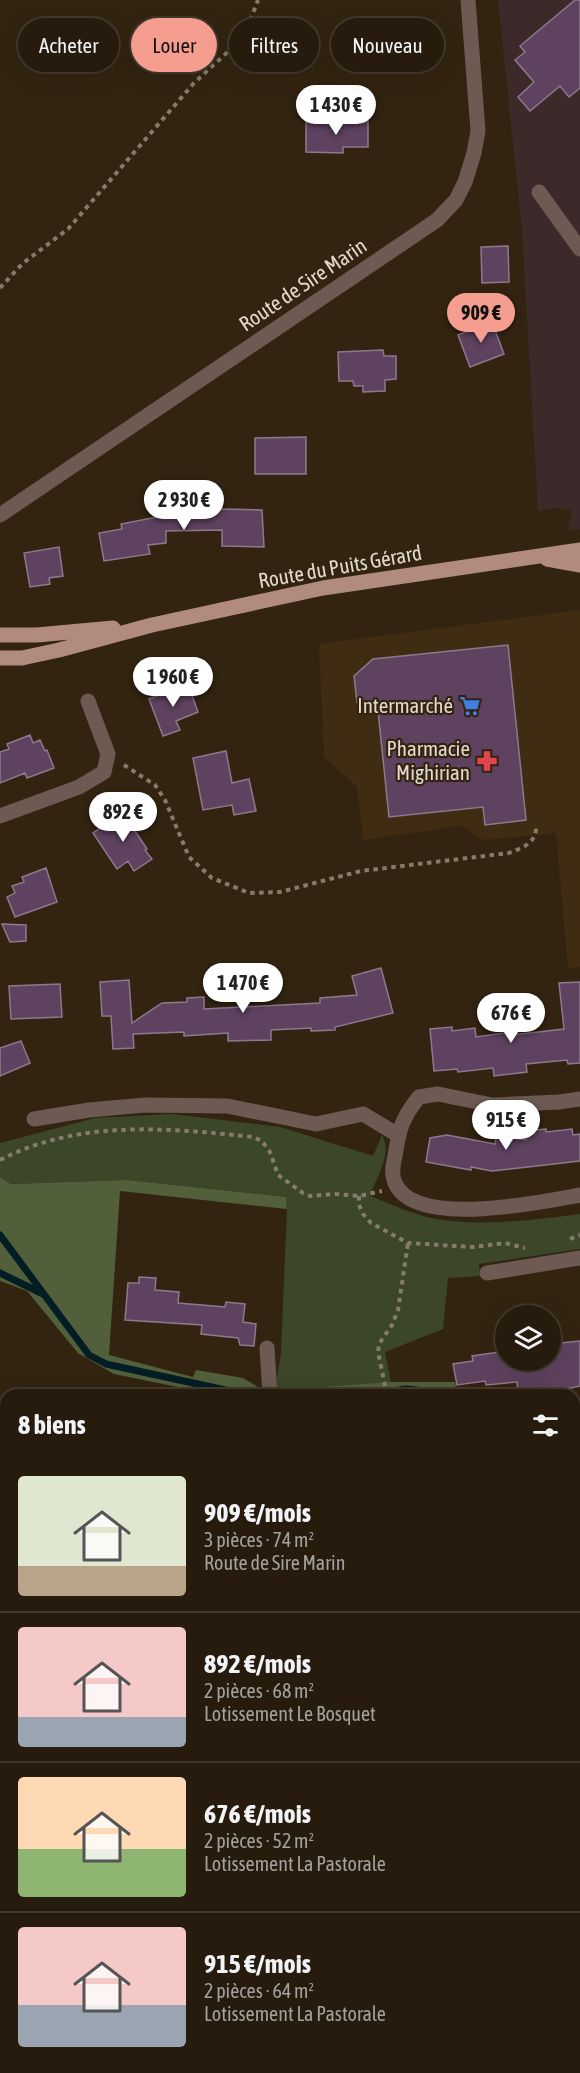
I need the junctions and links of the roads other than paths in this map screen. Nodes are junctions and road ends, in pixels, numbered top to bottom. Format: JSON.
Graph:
{"nodes":[{"id":1,"x":468,"y":0,"type":"edge"},
{"id":2,"x":539,"y":192,"type":"dead end"},
{"id":3,"x":580,"y":249,"type":"edge"},
{"id":4,"x":0,"y":515,"type":"edge"},
{"id":5,"x":580,"y":550,"type":"edge"},
{"id":6,"x":536,"y":557,"type":"junction"},
{"id":7,"x":580,"y":565,"type":"edge"},
{"id":8,"x":152,"y":625,"type":"junction"},
{"id":9,"x":0,"y":635,"type":"edge"},
{"id":10,"x":0,"y":658,"type":"edge"},
{"id":11,"x":88,"y":701,"type":"dead end"},
{"id":12,"x":0,"y":816,"type":"edge"},
{"id":13,"x":580,"y":1099,"type":"edge"},
{"id":14,"x":34,"y":1119,"type":"dead end"},
{"id":15,"x":398,"y":1134,"type":"junction"},
{"id":16,"x":580,"y":1195,"type":"edge"},
{"id":17,"x":580,"y":1258,"type":"edge"},
{"id":18,"x":487,"y":1273,"type":"dead end"},
{"id":19,"x":267,"y":1348,"type":"dead end"},
{"id":20,"x":270,"y":1389,"type":"edge"}],
"edges":[{"from":1,"to":4,"type":"street","name":"Route de Sire Marin"},
{"from":2,"to":3,"type":"street"},
{"from":5,"to":6,"type":"main road","name":"Route du Puits Gérard"},
{"from":6,"to":7,"type":"main road","name":"Route du Puits Gérard"},
{"from":6,"to":8,"type":"main road","name":"Route du Puits Gérard"},
{"from":8,"to":9,"type":"main road","name":"Route du Puits Gérard"},
{"from":8,"to":10,"type":"main road","name":"Route du Puits Gérard"},
{"from":11,"to":12,"type":"street"},
{"from":13,"to":15,"type":"street"},
{"from":14,"to":15,"type":"street"},
{"from":15,"to":16,"type":"street"},
{"from":17,"to":18,"type":"street"},
{"from":19,"to":20,"type":"street"}]}
